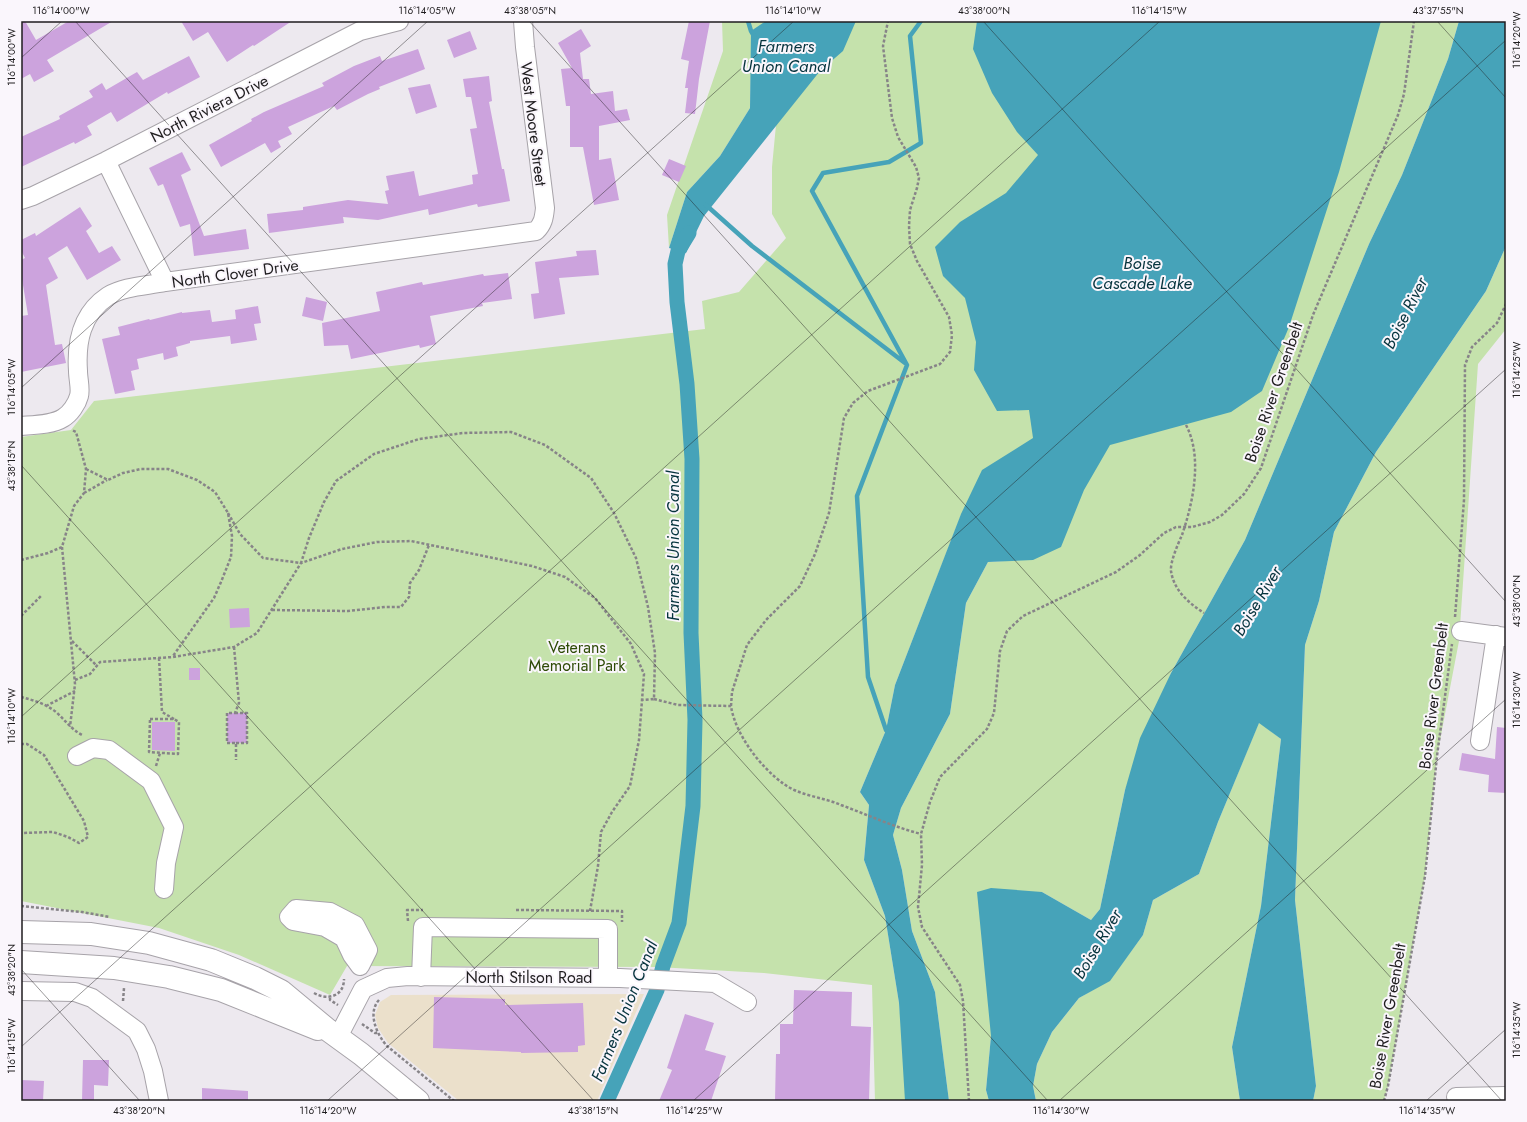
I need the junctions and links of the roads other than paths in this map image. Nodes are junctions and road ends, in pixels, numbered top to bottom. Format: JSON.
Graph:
{"nodes":[{"id":1,"x":399,"y":21,"type":"edge"},
{"id":2,"x":523,"y":21,"type":"edge"},
{"id":3,"x":106,"y":161,"type":"junction"},
{"id":4,"x":21,"y":200,"type":"edge"},
{"id":5,"x":541,"y":226,"type":"joint"},
{"id":6,"x":165,"y":282,"type":"junction"},
{"id":7,"x":21,"y":426,"type":"edge"},
{"id":8,"x":1456,"y":630,"type":"road end"},
{"id":9,"x":1501,"y":636,"type":"edge"},
{"id":10,"x":1480,"y":741,"type":"dead end"},
{"id":11,"x":77,"y":756,"type":"dead end"},
{"id":12,"x":164,"y":889,"type":"dead end"},
{"id":13,"x":21,"y":932,"type":"edge"},
{"id":14,"x":21,"y":962,"type":"edge"},
{"id":15,"x":360,"y":966,"type":"dead end"},
{"id":16,"x":421,"y":977,"type":"junction"},
{"id":17,"x":608,"y":978,"type":"junction"},
{"id":18,"x":363,"y":989,"type":"junction"},
{"id":19,"x":21,"y":991,"type":"edge"},
{"id":20,"x":747,"y":1002,"type":"dead end"},
{"id":21,"x":338,"y":1037,"type":"junction"},
{"id":22,"x":1506,"y":1096,"type":"edge"},
{"id":23,"x":1456,"y":1097,"type":"dead end"},
{"id":24,"x":160,"y":1101,"type":"edge"},
{"id":25,"x":418,"y":1101,"type":"edge"}],
"edges":[{"from":1,"to":3,"type":"street","name":"North Riviera Drive"},
{"from":2,"to":5,"type":"street","name":"West Moore Street"},
{"from":3,"to":4,"type":"street","name":"North Riviera Drive"},
{"from":3,"to":6,"type":"street"},
{"from":5,"to":6,"type":"street","name":"North Clover Drive"},
{"from":6,"to":7,"type":"street","name":"North Clover Drive"},
{"from":8,"to":9,"type":"street"},
{"from":9,"to":10,"type":"street"},
{"from":11,"to":12,"type":"street"},
{"from":13,"to":21,"type":"main road"},
{"from":14,"to":21,"type":"main road"},
{"from":15,"to":18,"type":"street"},
{"from":16,"to":17,"type":"street","name":"North Stilson Road"},
{"from":16,"to":17,"type":"street"},
{"from":16,"to":18,"type":"street","name":"North Stilson Road"},
{"from":17,"to":20,"type":"street","name":"North Stilson Road"},
{"from":18,"to":21,"type":"street"},
{"from":19,"to":24,"type":"street"},
{"from":21,"to":25,"type":"main road"},
{"from":22,"to":23,"type":"street"}]}
